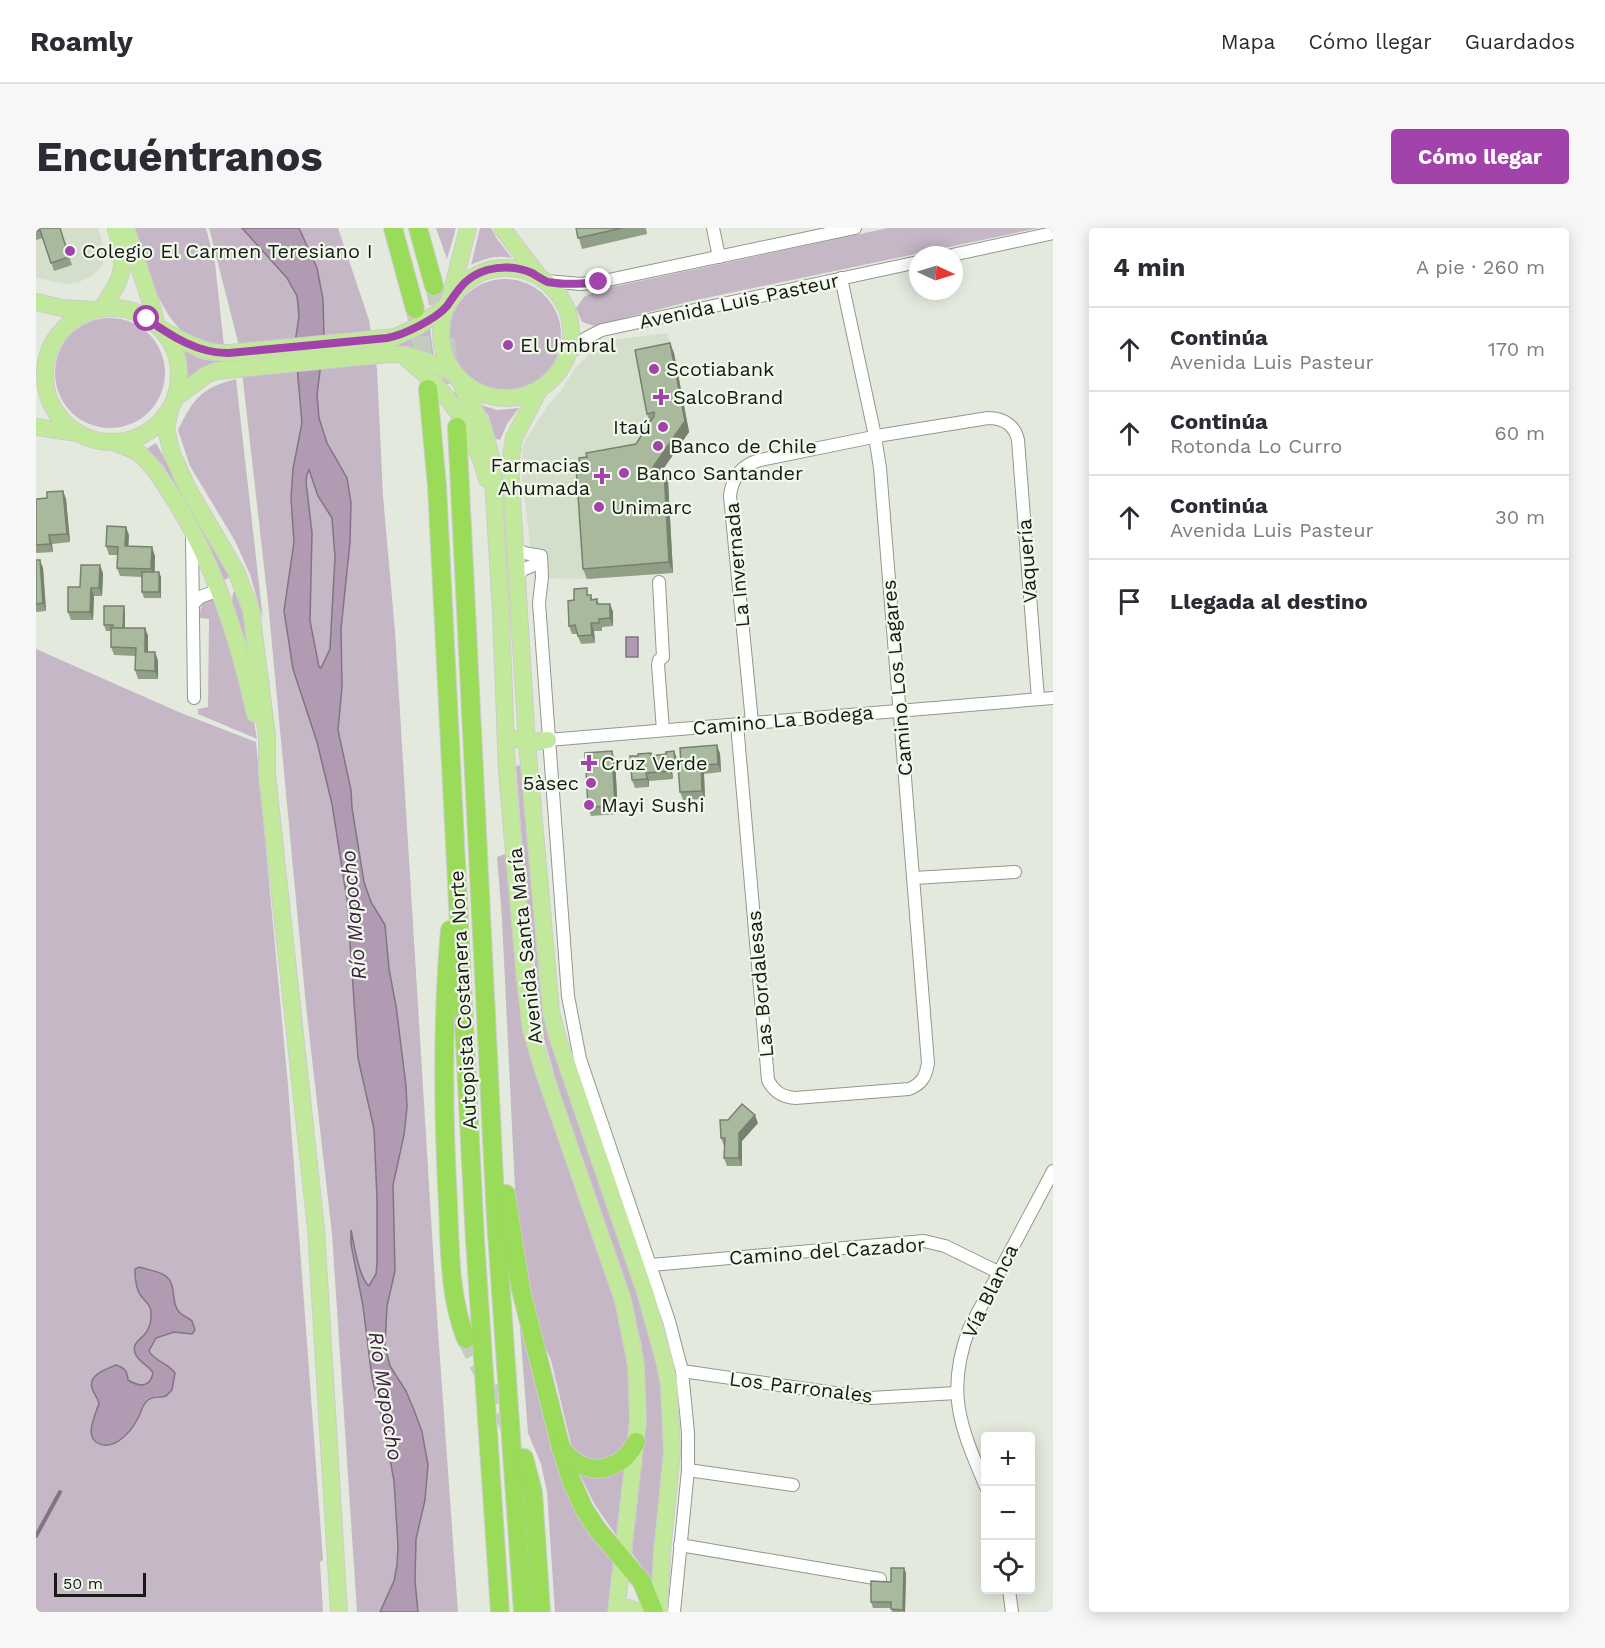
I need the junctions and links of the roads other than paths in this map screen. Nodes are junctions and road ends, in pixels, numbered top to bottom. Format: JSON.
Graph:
{"nodes":[{"id":1,"x":116,"y":228,"type":"edge"},
{"id":2,"x":126,"y":228,"type":"edge"},
{"id":3,"x":393,"y":228,"type":"edge"},
{"id":4,"x":418,"y":228,"type":"edge"},
{"id":5,"x":468,"y":228,"type":"edge"},
{"id":6,"x":502,"y":228,"type":"edge"},
{"id":7,"x":713,"y":228,"type":"edge"},
{"id":8,"x":855,"y":228,"type":"edge"},
{"id":9,"x":1053,"y":233,"type":"edge"},
{"id":10,"x":963,"y":253,"type":"edge"},
{"id":11,"x":719,"y":257,"type":"junction"},
{"id":12,"x":909,"y":264,"type":"edge"},
{"id":13,"x":543,"y":279,"type":"junction"},
{"id":14,"x":841,"y":279,"type":"junction"},
{"id":15,"x":434,"y":286,"type":"tunnel mouth"},
{"id":16,"x":36,"y":302,"type":"edge"},
{"id":17,"x":447,"y":304,"type":"junction"},
{"id":18,"x":97,"y":309,"type":"junction"},
{"id":19,"x":415,"y":309,"type":"tunnel mouth"},
{"id":20,"x":158,"y":327,"type":"junction"},
{"id":21,"x":36,"y":347,"type":"edge"},
{"id":22,"x":392,"y":349,"type":"junction"},
{"id":23,"x":567,"y":355,"type":"junction"},
{"id":24,"x":231,"y":361,"type":"junction"},
{"id":25,"x":456,"y":375,"type":"junction"},
{"id":26,"x":42,"y":377,"type":"edge"},
{"id":27,"x":540,"y":388,"type":"junction"},
{"id":28,"x":429,"y":389,"type":"tunnel mouth"},
{"id":29,"x":172,"y":404,"type":"junction"},
{"id":30,"x":1010,"y":425,"type":"joint"},
{"id":31,"x":36,"y":427,"type":"edge"},
{"id":32,"x":457,"y":427,"type":"tunnel mouth"},
{"id":33,"x":77,"y":433,"type":"junction"},
{"id":34,"x":875,"y":436,"type":"junction"},
{"id":35,"x":116,"y":442,"type":"junction"},
{"id":36,"x":496,"y":511,"type":"junction"},
{"id":37,"x":191,"y":526,"type":"junction"},
{"id":38,"x":515,"y":548,"type":"junction"},
{"id":39,"x":541,"y":562,"type":"junction"},
{"id":40,"x":239,"y":576,"type":"junction"},
{"id":41,"x":517,"y":579,"type":"junction"},
{"id":42,"x":658,"y":582,"type":"dead end"},
{"id":43,"x":219,"y":590,"type":"junction"},
{"id":44,"x":194,"y":603,"type":"junction"},
{"id":45,"x":194,"y":698,"type":"dead end"},
{"id":46,"x":1053,"y":698,"type":"edge"},
{"id":47,"x":1038,"y":699,"type":"junction"},
{"id":48,"x":504,"y":709,"type":"junction"},
{"id":49,"x":900,"y":711,"type":"junction"},
{"id":50,"x":525,"y":712,"type":"junction"},
{"id":51,"x":752,"y":722,"type":"junction"},
{"id":52,"x":736,"y":723,"type":"junction"},
{"id":53,"x":663,"y":730,"type":"junction"},
{"id":54,"x":548,"y":740,"type":"junction"},
{"id":55,"x":527,"y":743,"type":"junction"},
{"id":56,"x":267,"y":774,"type":"junction"},
{"id":57,"x":1015,"y":872,"type":"dead end"},
{"id":58,"x":457,"y":878,"type":"junction"},
{"id":59,"x":914,"y":878,"type":"junction"},
{"id":60,"x":488,"y":1059,"type":"junction"},
{"id":61,"x":923,"y":1080,"type":"joint"},
{"id":62,"x":1053,"y":1171,"type":"edge"},
{"id":63,"x":651,"y":1265,"type":"junction"},
{"id":64,"x":998,"y":1272,"type":"junction"},
{"id":65,"x":465,"y":1339,"type":"tunnel mouth"},
{"id":66,"x":682,"y":1371,"type":"junction"},
{"id":67,"x":957,"y":1394,"type":"junction"},
{"id":68,"x":636,"y":1442,"type":"junction"},
{"id":69,"x":561,"y":1448,"type":"junction"},
{"id":70,"x":524,"y":1458,"type":"dead end"},
{"id":71,"x":688,"y":1470,"type":"junction"},
{"id":72,"x":793,"y":1485,"type":"dead end"},
{"id":73,"x":986,"y":1486,"type":"edge"},
{"id":74,"x":680,"y":1545,"type":"junction"},
{"id":75,"x":623,"y":1559,"type":"junction"},
{"id":76,"x":879,"y":1579,"type":"edge"},
{"id":77,"x":1010,"y":1594,"type":"edge"},
{"id":78,"x":339,"y":1612,"type":"edge"},
{"id":79,"x":500,"y":1612,"type":"edge"},
{"id":80,"x":524,"y":1612,"type":"edge"},
{"id":81,"x":541,"y":1612,"type":"edge"},
{"id":82,"x":618,"y":1612,"type":"edge"},
{"id":83,"x":639,"y":1612,"type":"edge"},
{"id":84,"x":654,"y":1612,"type":"edge"},
{"id":85,"x":659,"y":1612,"type":"edge"},
{"id":86,"x":674,"y":1612,"type":"edge"},
{"id":87,"x":1012,"y":1612,"type":"edge"}],
"edges":[{"from":1,"to":18,"type":"main road"},
{"from":2,"to":20,"type":"main road"},
{"from":3,"to":19,"type":"highway"},
{"from":4,"to":15,"type":"highway"},
{"from":5,"to":17,"type":"main road"},
{"from":6,"to":13,"type":"main road"},
{"from":7,"to":11,"type":"street"},
{"from":8,"to":11,"type":"street"},
{"from":9,"to":10,"type":"street"},
{"from":11,"to":13,"type":"street"},
{"from":12,"to":14,"type":"street","name":"Avenida Luis Pasteur"},
{"from":13,"to":17,"type":"main road"},
{"from":13,"to":23,"type":"main road"},
{"from":14,"to":23,"type":"street","name":"Avenida Luis Pasteur"},
{"from":14,"to":34,"type":"street","name":"Camino Los Lagares"},
{"from":16,"to":18,"type":"main road"},
{"from":17,"to":22,"type":"main road"},
{"from":17,"to":25,"type":"main road"},
{"from":18,"to":20,"type":"main road"},
{"from":18,"to":26,"type":"main road"},
{"from":20,"to":24,"type":"main road"},
{"from":20,"to":29,"type":"main road"},
{"from":21,"to":26,"type":"main road"},
{"from":22,"to":24,"type":"main road"},
{"from":22,"to":25,"type":"main road"},
{"from":22,"to":36,"type":"main road"},
{"from":23,"to":27,"type":"main road"},
{"from":24,"to":29,"type":"main road"},
{"from":25,"to":27,"type":"main road"},
{"from":25,"to":36,"type":"main road","name":"Avenida Santa María"},
{"from":26,"to":33,"type":"main road"},
{"from":27,"to":38,"type":"main road","name":"Avenida Santa María"},
{"from":28,"to":58,"type":"highway","name":"Autopista Costanera Norte"},
{"from":29,"to":35,"type":"main road"},
{"from":29,"to":40,"type":"main road"},
{"from":30,"to":34,"type":"street","name":"La Invernada"},
{"from":30,"to":47,"type":"street","name":"Vaquería"},
{"from":31,"to":33,"type":"main road"},
{"from":32,"to":60,"type":"highway","name":"Autopista Costanera Norte"},
{"from":33,"to":35,"type":"main road"},
{"from":34,"to":49,"type":"street","name":"Camino Los Lagares"},
{"from":34,"to":51,"type":"street","name":"La Invernada"},
{"from":35,"to":37,"type":"main road"},
{"from":36,"to":48,"type":"main road","name":"Avenida Santa María"},
{"from":37,"to":43,"type":"main road"},
{"from":37,"to":44,"type":"street"},
{"from":38,"to":39,"type":"street"},
{"from":38,"to":41,"type":"main road","name":"Avenida Santa María"},
{"from":39,"to":41,"type":"street"},
{"from":39,"to":54,"type":"street","name":"Avenida Santa María"},
{"from":40,"to":43,"type":"main road"},
{"from":40,"to":56,"type":"main road"},
{"from":41,"to":50,"type":"main road","name":"Avenida Santa María"},
{"from":42,"to":53,"type":"street"},
{"from":43,"to":44,"type":"street"},
{"from":43,"to":56,"type":"main road"},
{"from":44,"to":45,"type":"street"},
{"from":46,"to":47,"type":"street","name":"Camino La Bodega"},
{"from":47,"to":49,"type":"street","name":"Camino La Bodega"},
{"from":48,"to":55,"type":"main road"},
{"from":48,"to":68,"type":"main road","name":"Avenida Santa María"},
{"from":49,"to":51,"type":"street","name":"Camino La Bodega"},
{"from":49,"to":59,"type":"street","name":"Camino Los Lagares"},
{"from":50,"to":54,"type":"main road"},
{"from":50,"to":55,"type":"main road","name":"Avenida Santa María"},
{"from":51,"to":52,"type":"street","name":"Camino La Bodega"},
{"from":52,"to":53,"type":"street","name":"Camino La Bodega"},
{"from":52,"to":61,"type":"street","name":"Las Bordalesas"},
{"from":53,"to":54,"type":"street","name":"Camino La Bodega"},
{"from":54,"to":55,"type":"main road"},
{"from":54,"to":63,"type":"street","name":"Avenida Santa María"},
{"from":55,"to":85,"type":"main road","name":"Avenida Santa María"},
{"from":56,"to":78,"type":"main road"},
{"from":57,"to":59,"type":"street"},
{"from":58,"to":65,"type":"highway"},
{"from":58,"to":79,"type":"highway","name":"Autopista Costanera Norte"},
{"from":59,"to":61,"type":"street","name":"Camino Los Lagares"},
{"from":60,"to":69,"type":"highway"},
{"from":60,"to":80,"type":"highway","name":"Autopista Costanera Norte"},
{"from":62,"to":64,"type":"street","name":"Vía Blanca"},
{"from":63,"to":64,"type":"street","name":"Camino del Cazador"},
{"from":63,"to":66,"type":"street","name":"Avenida Santa María"},
{"from":64,"to":67,"type":"street","name":"Vía Blanca"},
{"from":66,"to":67,"type":"street","name":"Los Parronales"},
{"from":66,"to":71,"type":"street","name":"Avenida Santa María"},
{"from":67,"to":73,"type":"street","name":"Vía Blanca"},
{"from":68,"to":69,"type":"highway"},
{"from":68,"to":75,"type":"main road","name":"Avenida Santa María"},
{"from":69,"to":75,"type":"highway"},
{"from":70,"to":81,"type":"highway"},
{"from":71,"to":72,"type":"street"},
{"from":71,"to":74,"type":"street","name":"Avenida Santa María"},
{"from":74,"to":76,"type":"street"},
{"from":74,"to":86,"type":"street","name":"Avenida Santa María"},
{"from":75,"to":82,"type":"main road","name":"Avenida Santa María"},
{"from":75,"to":84,"type":"highway"},
{"from":77,"to":87,"type":"street"},
{"from":82,"to":83,"type":"main road"}]}
